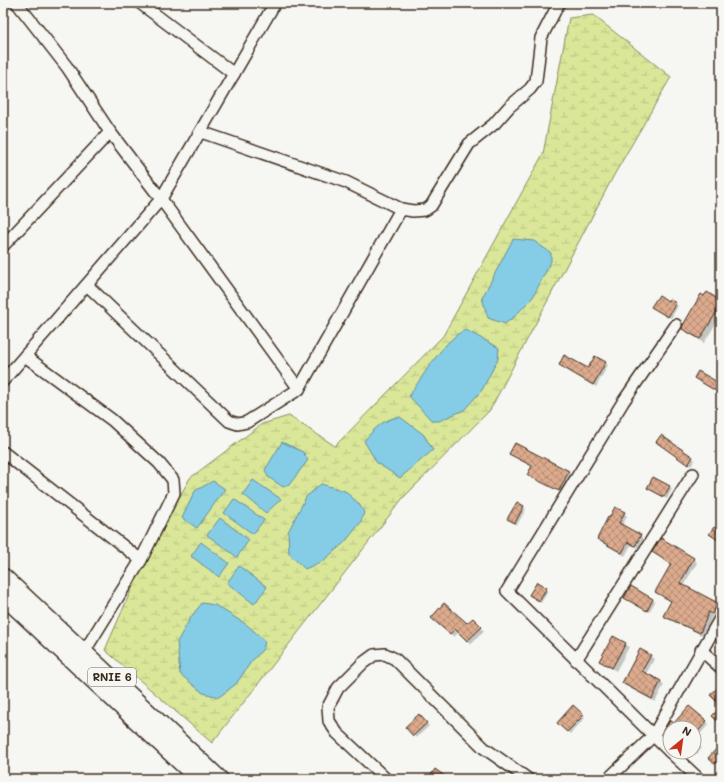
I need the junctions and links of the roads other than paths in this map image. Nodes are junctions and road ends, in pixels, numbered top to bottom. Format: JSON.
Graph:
{"nodes":[{"id":1,"x":17,"y":3,"type":"edge"},
{"id":2,"x":140,"y":3,"type":"edge"},
{"id":3,"x":276,"y":3,"type":"edge"},
{"id":4,"x":559,"y":3,"type":"edge"},
{"id":5,"x":234,"y":74,"type":"junction"},
{"id":6,"x":110,"y":132,"type":"junction"},
{"id":7,"x":200,"y":132,"type":"junction"},
{"id":8,"x":161,"y":199,"type":"junction"},
{"id":9,"x":401,"y":209,"type":"junction"},
{"id":10,"x":3,"y":246,"type":"edge"},
{"id":11,"x":88,"y":285,"type":"junction"},
{"id":12,"x":676,"y":325,"type":"dead end"},
{"id":13,"x":25,"y":356,"type":"junction"},
{"id":14,"x":3,"y":381,"type":"edge"},
{"id":15,"x":299,"y":389,"type":"junction"},
{"id":16,"x":3,"y":452,"type":"edge"},
{"id":17,"x":693,"y":474,"type":"dead end"},
{"id":18,"x":141,"y":560,"type":"junction"},
{"id":19,"x":3,"y":577,"type":"edge"},
{"id":20,"x":3,"y":595,"type":"edge"},
{"id":21,"x":721,"y":617,"type":"edge"},
{"id":22,"x":701,"y":650,"type":"junction"},
{"id":23,"x":84,"y":652,"type":"junction"},
{"id":24,"x":576,"y":660,"type":"junction"},
{"id":25,"x":721,"y":668,"type":"edge"},
{"id":26,"x":653,"y":736,"type":"junction"},
{"id":27,"x":662,"y":744,"type":"edge"},
{"id":28,"x":679,"y":760,"type":"edge"},
{"id":29,"x":199,"y":779,"type":"edge"},
{"id":30,"x":219,"y":779,"type":"edge"},
{"id":31,"x":386,"y":779,"type":"edge"},
{"id":32,"x":528,"y":779,"type":"edge"},
{"id":33,"x":608,"y":779,"type":"edge"},
{"id":34,"x":699,"y":779,"type":"edge"}],
"edges":[{"from":1,"to":6,"type":"street"},
{"from":2,"to":5,"type":"street"},
{"from":3,"to":5,"type":"street"},
{"from":4,"to":9,"type":"street"},
{"from":5,"to":7,"type":"street"},
{"from":6,"to":8,"type":"street"},
{"from":6,"to":10,"type":"street"},
{"from":7,"to":8,"type":"street"},
{"from":7,"to":9,"type":"street"},
{"from":8,"to":11,"type":"street"},
{"from":8,"to":15,"type":"street"},
{"from":9,"to":15,"type":"street"},
{"from":11,"to":13,"type":"street"},
{"from":11,"to":15,"type":"street"},
{"from":12,"to":24,"type":"street"},
{"from":13,"to":14,"type":"street"},
{"from":13,"to":18,"type":"street"},
{"from":16,"to":18,"type":"street"},
{"from":17,"to":24,"type":"street"},
{"from":18,"to":23,"type":"street"},
{"from":19,"to":23,"type":"main road","number":"RNIE 6"},
{"from":20,"to":29,"type":"main road","number":"RNIE 6"},
{"from":21,"to":22,"type":"street"},
{"from":22,"to":25,"type":"street"},
{"from":22,"to":26,"type":"street"},
{"from":23,"to":30,"type":"main road","number":"RNIE 6"},
{"from":24,"to":26,"type":"street"},
{"from":26,"to":27,"type":"street"},
{"from":26,"to":33,"type":"street"},
{"from":28,"to":34,"type":"street"},
{"from":31,"to":32,"type":"street"}]}
